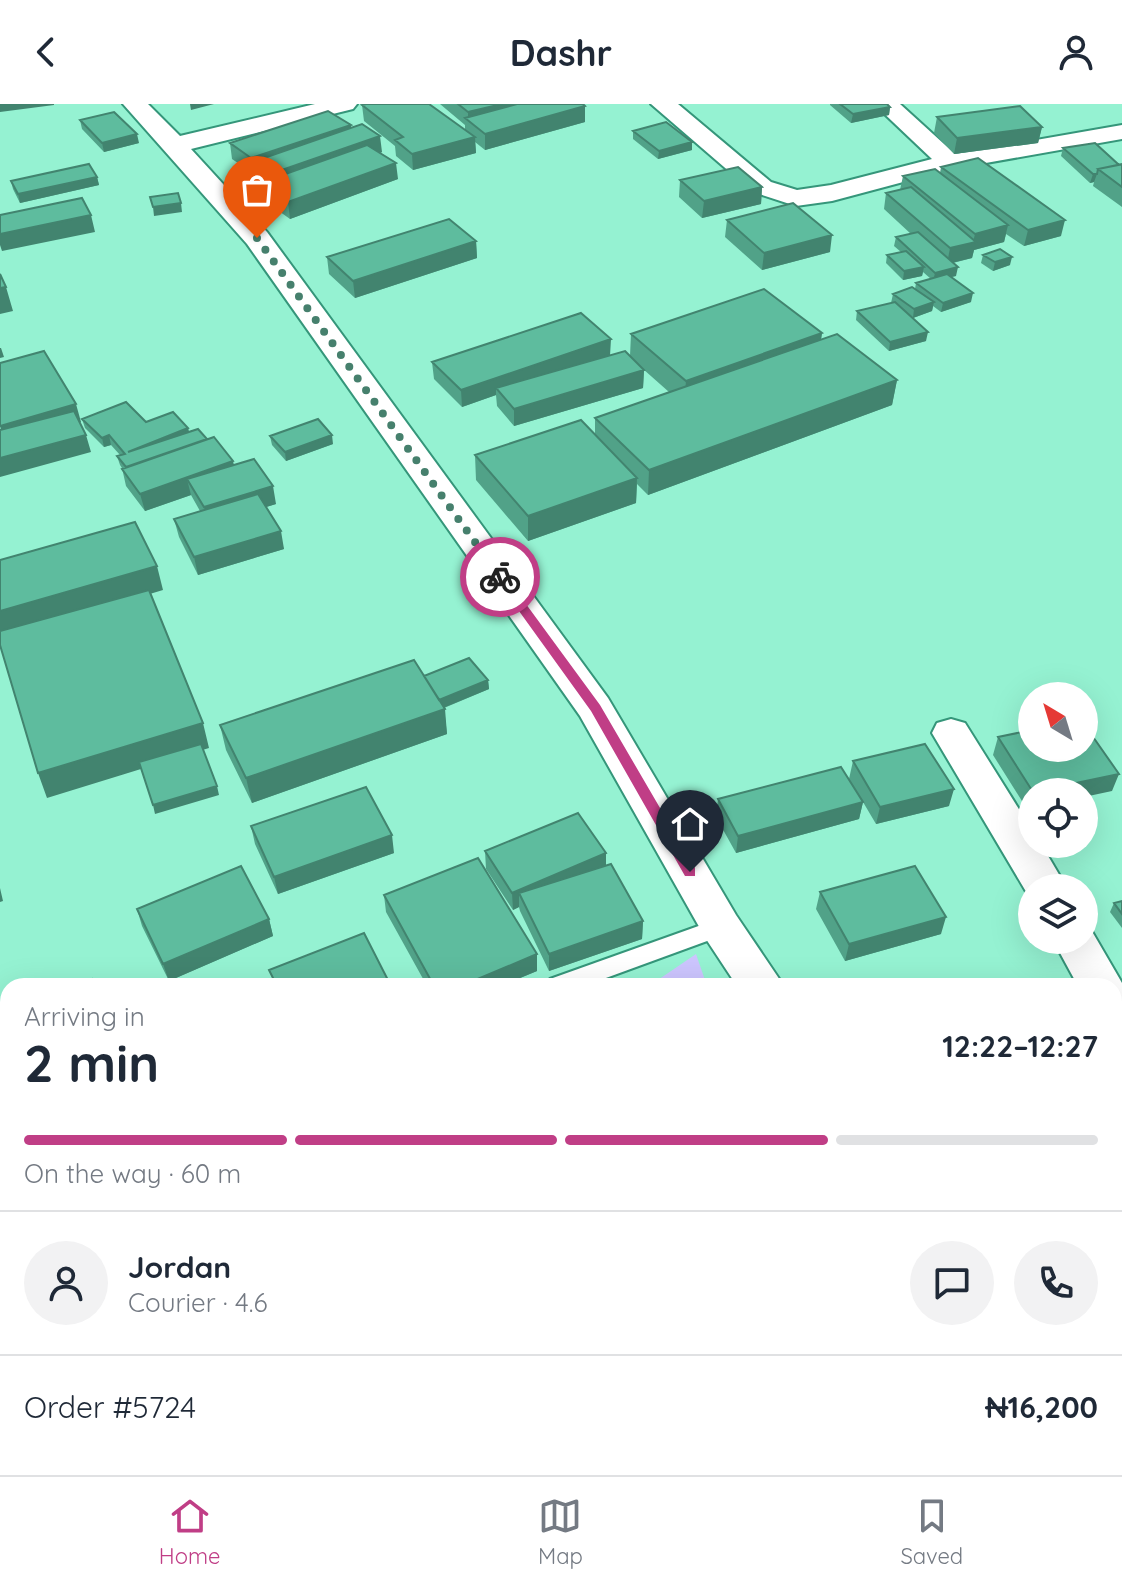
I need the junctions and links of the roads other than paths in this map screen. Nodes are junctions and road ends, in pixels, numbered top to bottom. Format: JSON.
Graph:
{"nodes":[{"id":1,"x":135,"y":104,"type":"edge"},
{"id":2,"x":345,"y":104,"type":"edge"},
{"id":3,"x":663,"y":104,"type":"edge"},
{"id":4,"x":886,"y":104,"type":"edge"},
{"id":5,"x":1122,"y":132,"type":"edge"},
{"id":6,"x":175,"y":145,"type":"junction"},
{"id":7,"x":950,"y":162,"type":"junction"},
{"id":8,"x":951,"y":733,"type":"dead end"},
{"id":9,"x":1037,"y":874,"type":"edge"},
{"id":10,"x":721,"y":927,"type":"junction"},
{"id":11,"x":1083,"y":954,"type":"edge"},
{"id":12,"x":580,"y":978,"type":"edge"},
{"id":13,"x":756,"y":978,"type":"edge"},
{"id":14,"x":1096,"y":978,"type":"edge"}],
"edges":[{"from":1,"to":6,"type":"street"},
{"from":2,"to":6,"type":"street"},
{"from":3,"to":7,"type":"street"},
{"from":4,"to":7,"type":"street"},
{"from":5,"to":7,"type":"street"},
{"from":6,"to":10,"type":"street"},
{"from":8,"to":9,"type":"street"},
{"from":10,"to":12,"type":"lane"},
{"from":10,"to":13,"type":"street"},
{"from":11,"to":14,"type":"street"}]}
